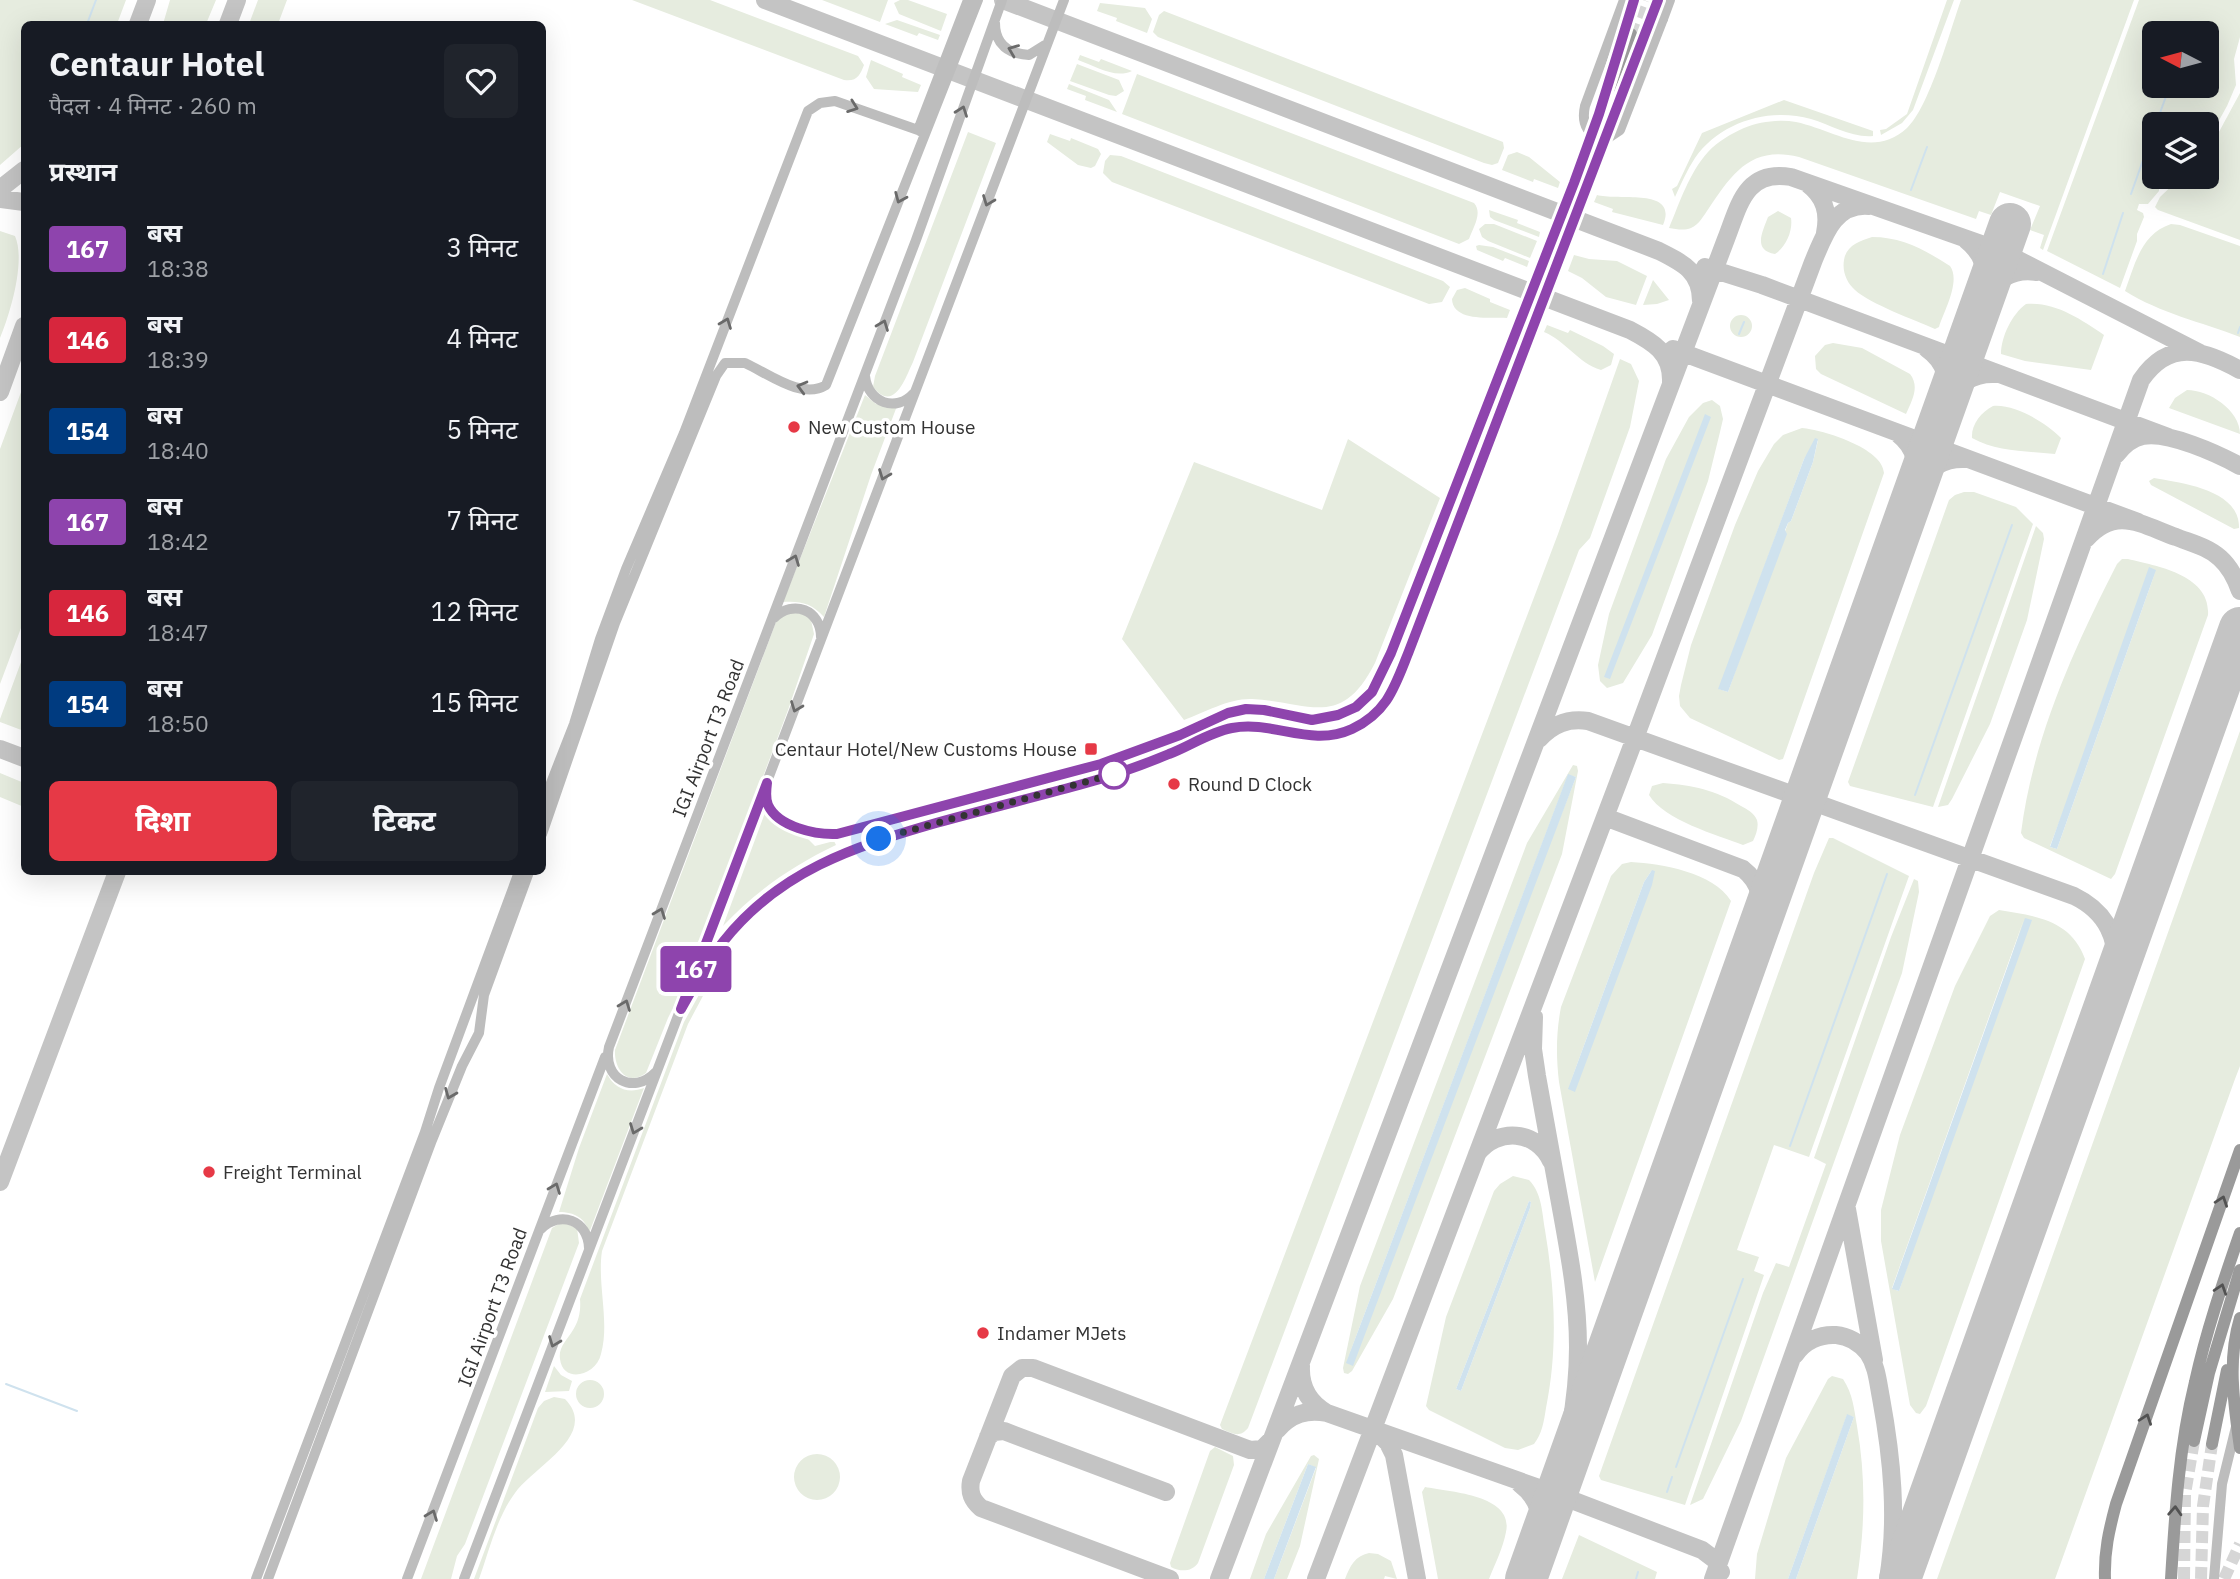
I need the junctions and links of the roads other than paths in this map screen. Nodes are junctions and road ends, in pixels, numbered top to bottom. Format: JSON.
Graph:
{"nodes":[{"id":1,"x":968,"y":0,"type":"edge"},
{"id":2,"x":978,"y":0,"type":"edge"},
{"id":3,"x":1002,"y":0,"type":"edge"},
{"id":4,"x":1064,"y":0,"type":"edge"},
{"id":5,"x":1624,"y":0,"type":"edge"},
{"id":6,"x":1634,"y":0,"type":"edge"},
{"id":7,"x":1658,"y":0,"type":"edge"},
{"id":8,"x":1670,"y":0,"type":"edge"},
{"id":9,"x":995,"y":20,"type":"junction"},
{"id":10,"x":1631,"y":34,"type":"tunnel mouth"},
{"id":11,"x":1048,"y":42,"type":"junction"},
{"id":12,"x":1599,"y":114,"type":"junction"},
{"id":13,"x":921,"y":132,"type":"junction"},
{"id":14,"x":867,"y":368,"type":"junction"},
{"id":15,"x":918,"y":386,"type":"junction"},
{"id":16,"x":770,"y":624,"type":"junction"},
{"id":17,"x":820,"y":643,"type":"junction"},
{"id":18,"x":767,"y":783,"type":"junction"},
{"id":19,"x":546,"y":796,"type":"edge"},
{"id":20,"x":546,"y":822,"type":"edge"},
{"id":21,"x":518,"y":875,"type":"edge"},
{"id":22,"x":528,"y":875,"type":"edge"},
{"id":23,"x":481,"y":1007,"type":"junction"},
{"id":24,"x":681,"y":1009,"type":"junction"},
{"id":25,"x":457,"y":1044,"type":"junction"},
{"id":26,"x":609,"y":1047,"type":"junction"},
{"id":27,"x":659,"y":1066,"type":"junction"},
{"id":28,"x":2240,"y":1150,"type":"edge"},
{"id":29,"x":2240,"y":1233,"type":"edge"},
{"id":30,"x":537,"y":1235,"type":"junction"},
{"id":31,"x":587,"y":1254,"type":"junction"},
{"id":32,"x":2240,"y":1270,"type":"edge"},
{"id":33,"x":2240,"y":1318,"type":"edge"},
{"id":34,"x":2234,"y":1339,"type":"junction"},
{"id":35,"x":2238,"y":1418,"type":"edge"},
{"id":36,"x":2193,"y":1441,"type":"tunnel mouth"},
{"id":37,"x":2211,"y":1444,"type":"tunnel mouth"},
{"id":38,"x":2240,"y":1448,"type":"edge"},
{"id":39,"x":256,"y":1579,"type":"edge"},
{"id":40,"x":268,"y":1579,"type":"edge"},
{"id":41,"x":408,"y":1579,"type":"edge"},
{"id":42,"x":464,"y":1579,"type":"edge"},
{"id":43,"x":2105,"y":1579,"type":"edge"},
{"id":44,"x":2171,"y":1579,"type":"edge"},
{"id":45,"x":2214,"y":1579,"type":"edge"}],
"edges":[{"from":1,"to":13,"type":"main road"},
{"from":2,"to":13,"type":"main road"},
{"from":3,"to":9,"type":"main road","name":"IGI Airport T3 Road"},
{"from":4,"to":11,"type":"main road"},
{"from":5,"to":8,"type":"main road","bridge":true},
{"from":6,"to":12,"type":"main road"},
{"from":7,"to":24,"type":"main road"},
{"from":11,"to":9,"type":"main road","one_way":true},
{"from":14,"to":9,"type":"main road","name":"IGI Airport T3 Road","one_way":true},
{"from":10,"to":12,"type":"highway"},
{"from":11,"to":15,"type":"main road","one_way":true},
{"from":12,"to":18,"type":"main road"},
{"from":19,"to":13,"type":"main road","one_way":true},
{"from":13,"to":20,"type":"main road","one_way":true},
{"from":14,"to":15,"type":"main road"},
{"from":16,"to":14,"type":"main road","name":"IGI Airport T3 Road","one_way":true},
{"from":15,"to":17,"type":"main road","one_way":true},
{"from":16,"to":17,"type":"main road"},
{"from":26,"to":16,"type":"main road","name":"IGI Airport T3 Road","one_way":true},
{"from":17,"to":18,"type":"main road","one_way":true},
{"from":18,"to":24,"type":"main road"},
{"from":21,"to":25,"type":"main road"},
{"from":22,"to":23,"type":"main road"},
{"from":23,"to":25,"type":"main road"},
{"from":23,"to":40,"type":"main road","one_way":true},
{"from":24,"to":27,"type":"main road"},
{"from":25,"to":39,"type":"main road"},
{"from":26,"to":27,"type":"main road"},
{"from":30,"to":26,"type":"main road","name":"IGI Airport T3 Road","one_way":true},
{"from":27,"to":31,"type":"main road","one_way":true},
{"from":43,"to":28,"type":"highway","one_way":true},
{"from":44,"to":29,"type":"highway","one_way":true},
{"from":30,"to":31,"type":"main road"},
{"from":41,"to":30,"type":"main road","name":"IGI Airport T3 Road","one_way":true},
{"from":31,"to":42,"type":"main road","one_way":true},
{"from":32,"to":36,"type":"highway"},
{"from":33,"to":34,"type":"highway"},
{"from":34,"to":35,"type":"highway"},
{"from":34,"to":37,"type":"highway"},
{"from":35,"to":38,"type":"highway"},
{"from":35,"to":45,"type":"main road"}]}
